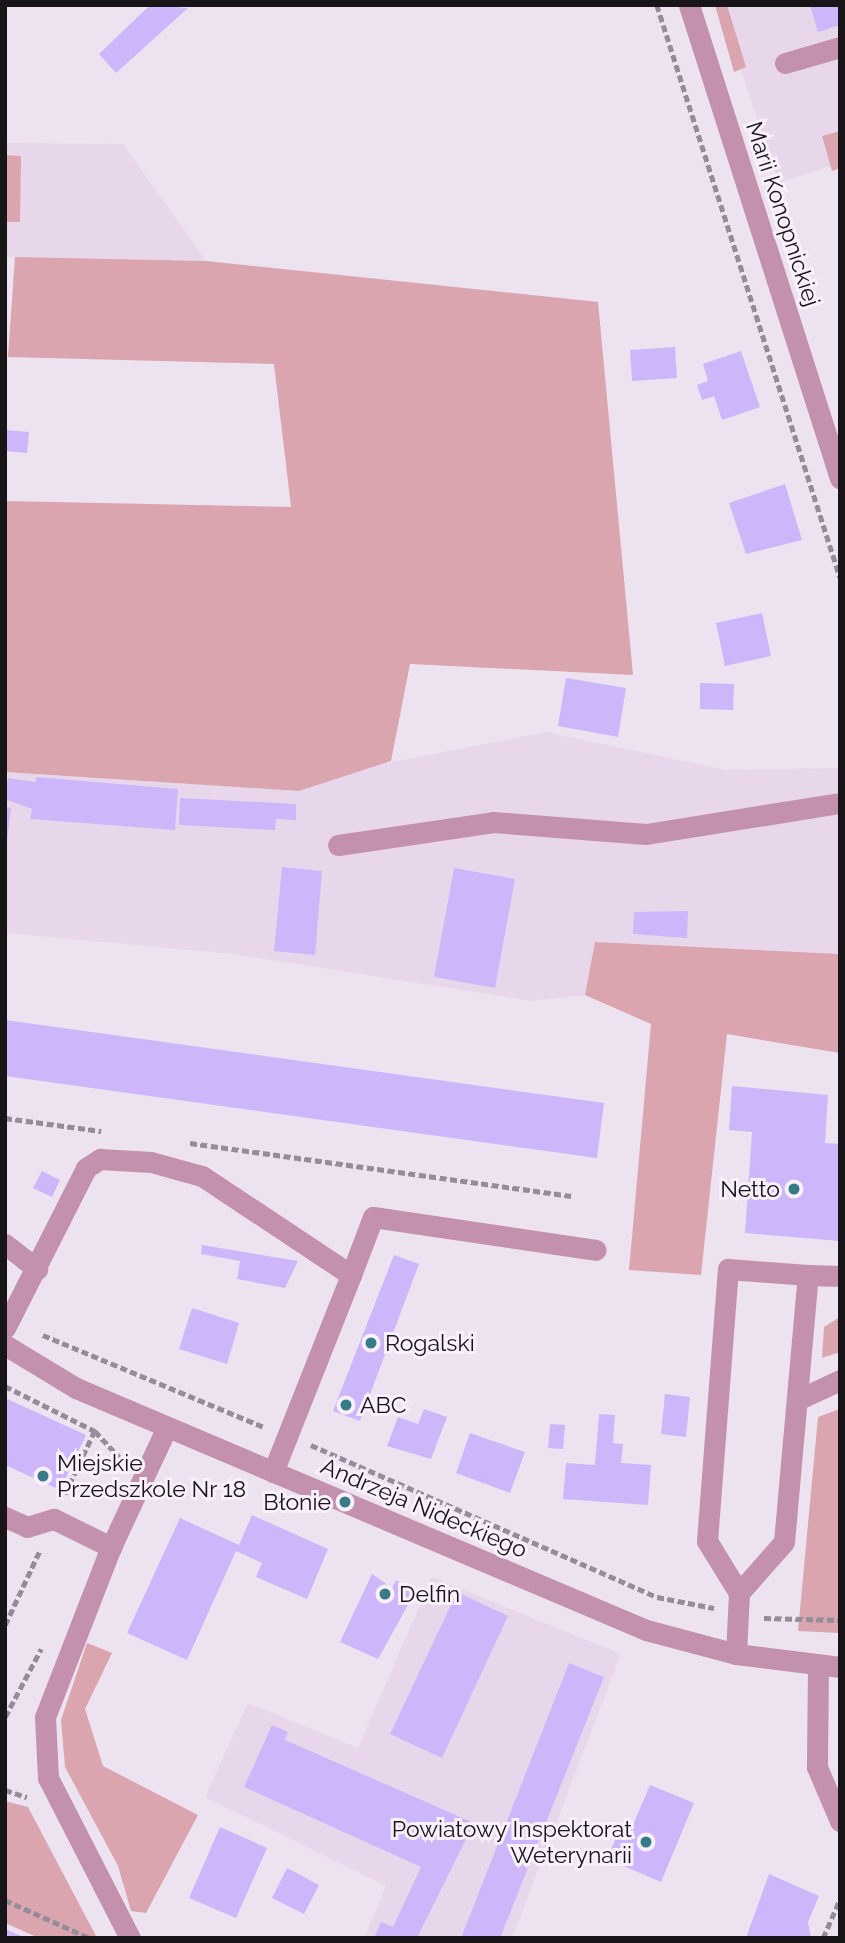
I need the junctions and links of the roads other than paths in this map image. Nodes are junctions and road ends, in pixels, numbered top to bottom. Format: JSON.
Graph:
{"nodes":[{"id":1,"x":689,"y":5,"type":"edge"},
{"id":2,"x":840,"y":47,"type":"edge"},
{"id":3,"x":785,"y":63,"type":"dead end"},
{"id":4,"x":840,"y":479,"type":"edge"},
{"id":5,"x":840,"y":803,"type":"edge"},
{"id":6,"x":338,"y":845,"type":"dead end"},
{"id":7,"x":5,"y":1244,"type":"edge"},
{"id":8,"x":596,"y":1250,"type":"dead end"},
{"id":9,"x":37,"y":1269,"type":"junction"},
{"id":10,"x":351,"y":1275,"type":"junction"},
{"id":11,"x":807,"y":1275,"type":"junction"},
{"id":12,"x":840,"y":1276,"type":"edge"},
{"id":13,"x":8,"y":1323,"type":"edge"},
{"id":14,"x":5,"y":1345,"type":"edge"},
{"id":15,"x":840,"y":1380,"type":"edge"},
{"id":16,"x":797,"y":1400,"type":"junction"},
{"id":17,"x":167,"y":1427,"type":"junction"},
{"id":18,"x":273,"y":1472,"type":"junction"},
{"id":19,"x":5,"y":1517,"type":"edge"},
{"id":20,"x":111,"y":1547,"type":"junction"},
{"id":21,"x":739,"y":1603,"type":"junction"},
{"id":22,"x":736,"y":1654,"type":"junction"},
{"id":23,"x":818,"y":1666,"type":"junction"},
{"id":24,"x":840,"y":1667,"type":"edge"},
{"id":25,"x":840,"y":1821,"type":"edge"},
{"id":26,"x":130,"y":1938,"type":"edge"}],
"edges":[{"from":1,"to":4,"type":"street","name":"Marii Konopnickiej"},
{"from":2,"to":3,"type":"street"},
{"from":5,"to":6,"type":"street"},
{"from":7,"to":9,"type":"street"},
{"from":8,"to":10,"type":"street"},
{"from":9,"to":10,"type":"street"},
{"from":9,"to":13,"type":"street"},
{"from":10,"to":18,"type":"street"},
{"from":11,"to":12,"type":"street"},
{"from":11,"to":16,"type":"street"},
{"from":11,"to":21,"type":"street"},
{"from":14,"to":17,"type":"street","name":"Andrzeja Nideckiego"},
{"from":15,"to":16,"type":"street"},
{"from":16,"to":21,"type":"street"},
{"from":17,"to":18,"type":"street","name":"Andrzeja Nideckiego"},
{"from":17,"to":20,"type":"street"},
{"from":18,"to":22,"type":"street","name":"Andrzeja Nideckiego"},
{"from":19,"to":20,"type":"street"},
{"from":20,"to":26,"type":"street"},
{"from":21,"to":22,"type":"street"},
{"from":22,"to":23,"type":"street","name":"Andrzeja Nideckiego"},
{"from":23,"to":24,"type":"street","name":"Andrzeja Nideckiego"},
{"from":23,"to":25,"type":"street"}]}
